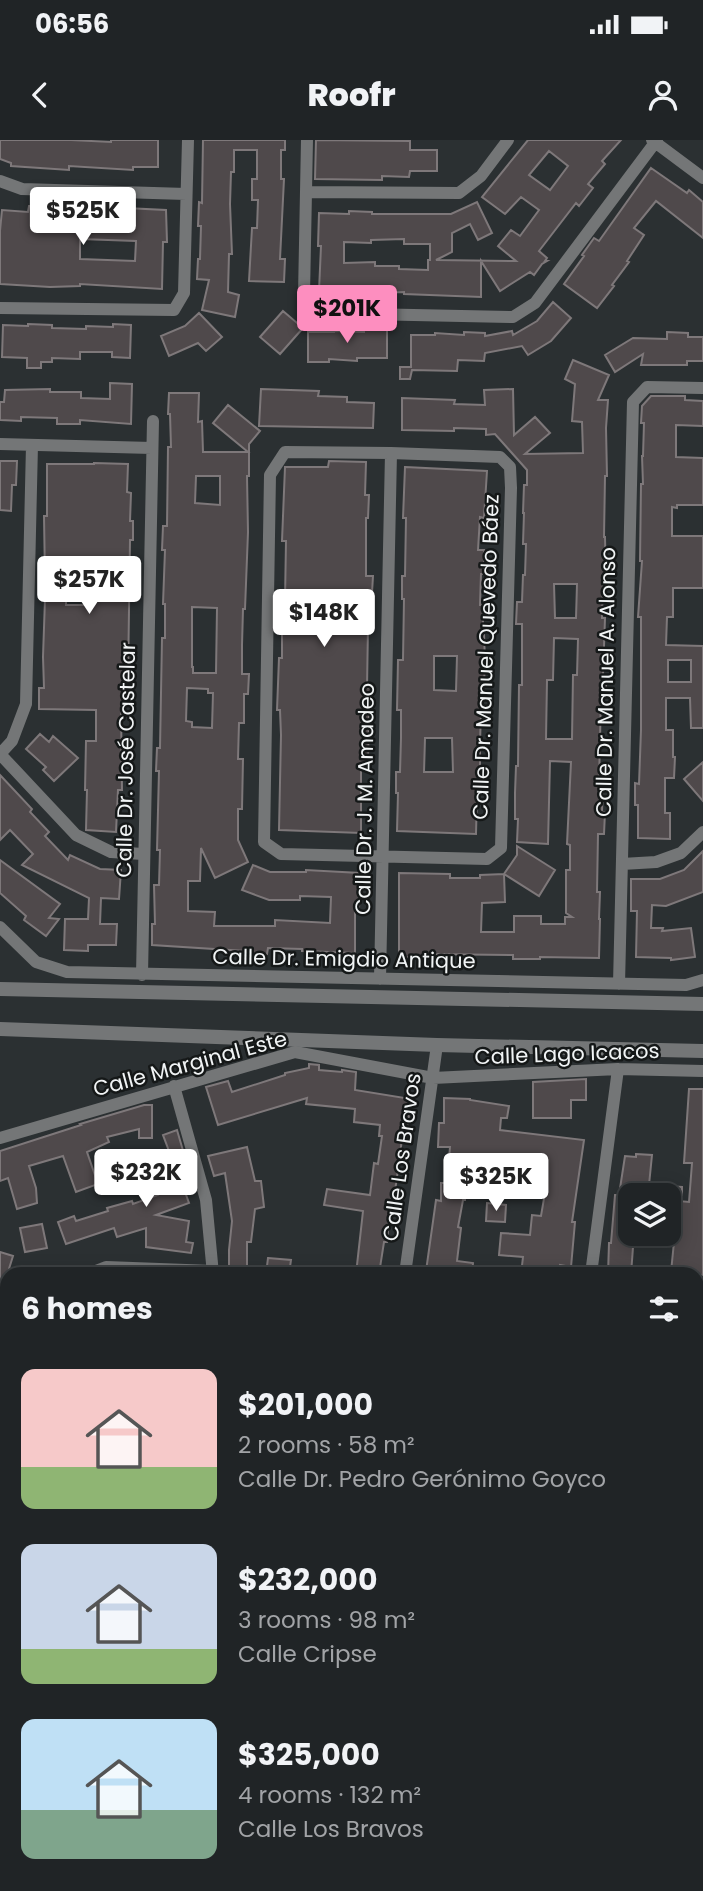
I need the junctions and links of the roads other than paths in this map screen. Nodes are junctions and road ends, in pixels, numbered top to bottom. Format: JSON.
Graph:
{"nodes":[{"id":1,"x":188,"y":140,"type":"edge"},
{"id":2,"x":307,"y":140,"type":"edge"},
{"id":3,"x":508,"y":140,"type":"edge"},
{"id":4,"x":655,"y":141,"type":"edge"},
{"id":5,"x":703,"y":178,"type":"edge"},
{"id":6,"x":0,"y":181,"type":"edge"},
{"id":7,"x":307,"y":192,"type":"junction"},
{"id":8,"x":186,"y":194,"type":"junction"},
{"id":9,"x":0,"y":308,"type":"edge"},
{"id":10,"x":703,"y":388,"type":"edge"},
{"id":11,"x":153,"y":421,"type":"dead end"},
{"id":12,"x":0,"y":444,"type":"edge"},
{"id":13,"x":32,"y":445,"type":"junction"},
{"id":14,"x":152,"y":448,"type":"junction"},
{"id":15,"x":391,"y":453,"type":"junction"},
{"id":16,"x":0,"y":754,"type":"edge"},
{"id":17,"x":703,"y":832,"type":"edge"},
{"id":18,"x":143,"y":854,"type":"junction"},
{"id":19,"x":382,"y":858,"type":"junction"},
{"id":20,"x":622,"y":864,"type":"junction"},
{"id":21,"x":0,"y":928,"type":"edge"},
{"id":22,"x":142,"y":975,"type":"junction"},
{"id":23,"x":380,"y":979,"type":"junction"},
{"id":24,"x":703,"y":981,"type":"edge"},
{"id":25,"x":619,"y":984,"type":"junction"},
{"id":26,"x":0,"y":989,"type":"edge"},
{"id":27,"x":703,"y":1004,"type":"edge"},
{"id":28,"x":0,"y":1028,"type":"edge"},
{"id":29,"x":437,"y":1045,"type":"junction"},
{"id":30,"x":703,"y":1051,"type":"edge"},
{"id":31,"x":618,"y":1069,"type":"junction"},
{"id":32,"x":703,"y":1071,"type":"edge"},
{"id":33,"x":433,"y":1078,"type":"junction"},
{"id":34,"x":174,"y":1086,"type":"junction"},
{"id":35,"x":0,"y":1138,"type":"edge"},
{"id":36,"x":213,"y":1267,"type":"edge"},
{"id":37,"x":406,"y":1267,"type":"edge"},
{"id":38,"x":592,"y":1267,"type":"edge"}],
"edges":[{"from":1,"to":8,"type":"street"},
{"from":2,"to":7,"type":"street"},
{"from":3,"to":7,"type":"street"},
{"from":4,"to":5,"type":"street"},
{"from":4,"to":7,"type":"street"},
{"from":6,"to":8,"type":"street"},
{"from":8,"to":9,"type":"street"},
{"from":10,"to":20,"type":"street","name":"Calle Dr. Manuel A. Alonso"},
{"from":11,"to":14,"type":"street","name":"Calle Dr. José Castelar"},
{"from":12,"to":13,"type":"street"},
{"from":13,"to":14,"type":"street"},
{"from":13,"to":16,"type":"street"},
{"from":14,"to":18,"type":"street","name":"Calle Dr. José Castelar"},
{"from":15,"to":19,"type":"street","name":"Calle Dr. J. M. Amadeo"},
{"from":15,"to":19,"type":"street","name":"Calle Dr. Manuel Quevedo Báez"},
{"from":15,"to":19,"type":"street","name":"Calle Dr. Manuel Quevedo Báez"},
{"from":16,"to":18,"type":"street"},
{"from":17,"to":20,"type":"street"},
{"from":18,"to":22,"type":"street","name":"Calle Dr. José Castelar"},
{"from":19,"to":23,"type":"street","name":"Calle Dr. J. M. Amadeo"},
{"from":20,"to":25,"type":"street","name":"Calle Dr. Manuel A. Alonso"},
{"from":21,"to":22,"type":"street","name":"Calle Dr. Emigdio Antique"},
{"from":22,"to":23,"type":"street","name":"Calle Dr. Emigdio Antique"},
{"from":23,"to":25,"type":"street","name":"Calle Dr. Emigdio Antique"},
{"from":24,"to":25,"type":"street","name":"Calle Dr. Emigdio Antique"},
{"from":26,"to":27,"type":"street"},
{"from":28,"to":29,"type":"street"},
{"from":29,"to":30,"type":"street"},
{"from":29,"to":33,"type":"street","name":"Calle Los Bravos"},
{"from":31,"to":32,"type":"street","name":"Calle Lago Icacos"},
{"from":31,"to":33,"type":"street","name":"Calle Lago Icacos"},
{"from":31,"to":38,"type":"street"},
{"from":33,"to":34,"type":"street","name":"Calle Marginal Este"},
{"from":33,"to":37,"type":"street","name":"Calle Los Bravos"},
{"from":34,"to":35,"type":"street","name":"Calle Marginal Este"},
{"from":34,"to":36,"type":"street"}]}
